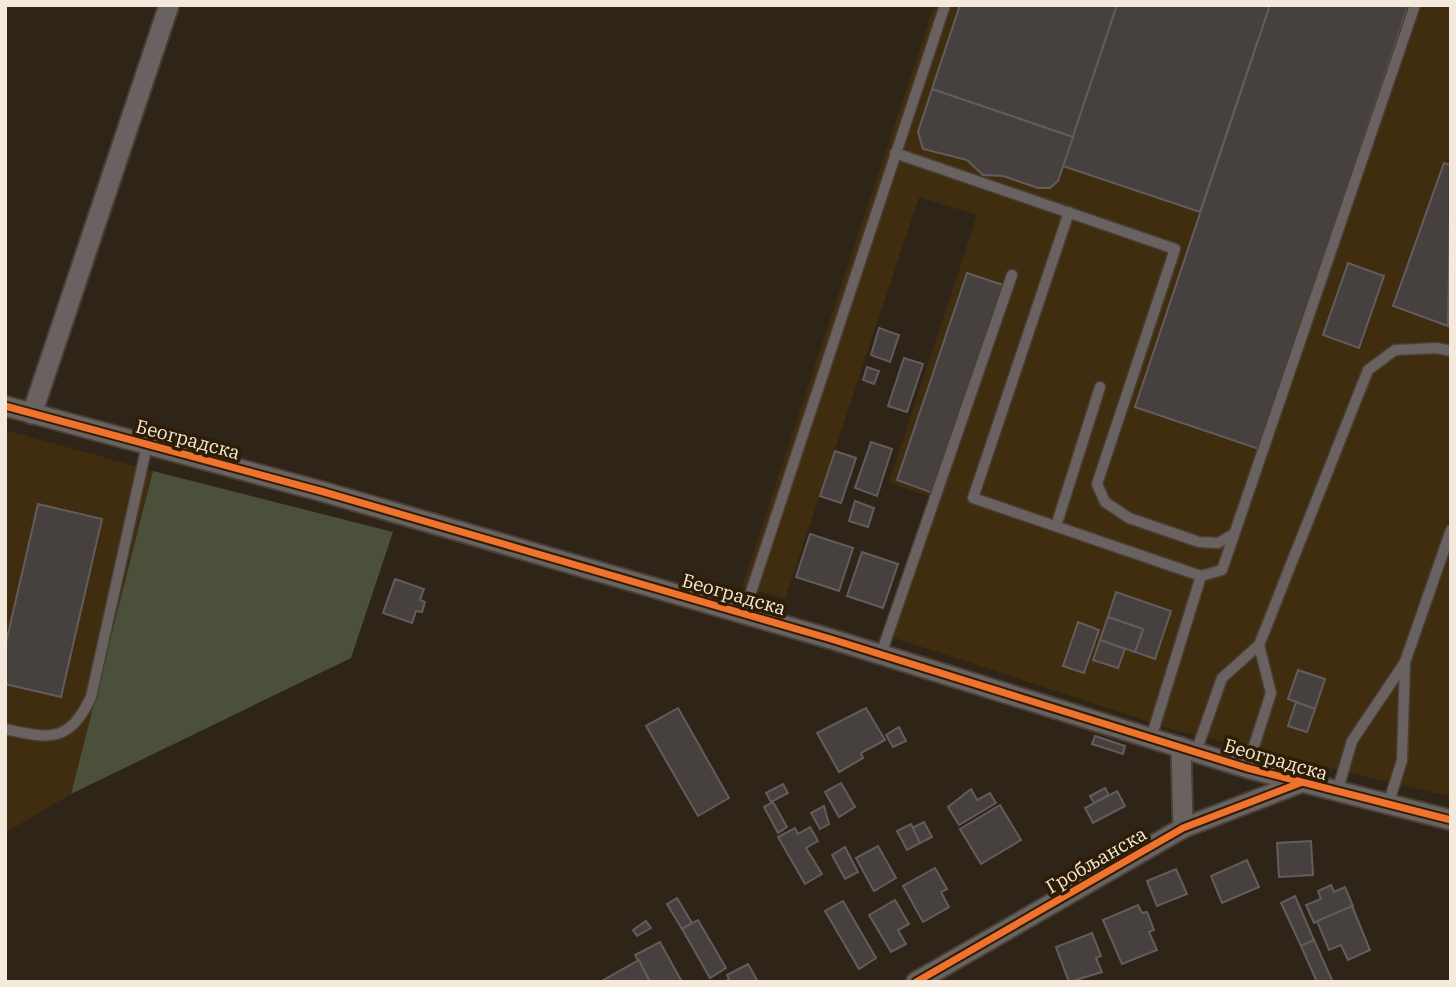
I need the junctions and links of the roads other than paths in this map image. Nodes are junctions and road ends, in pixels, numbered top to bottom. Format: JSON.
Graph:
{"nodes":[{"id":1,"x":169,"y":5,"type":"edge"},
{"id":2,"x":945,"y":5,"type":"edge"},
{"id":3,"x":1415,"y":5,"type":"edge"},
{"id":4,"x":895,"y":153,"type":"junction"},
{"id":5,"x":1069,"y":212,"type":"junction"},
{"id":6,"x":1012,"y":275,"type":"dead end"},
{"id":7,"x":1451,"y":351,"type":"edge"},
{"id":8,"x":1100,"y":387,"type":"dead end"},
{"id":9,"x":5,"y":406,"type":"edge"},
{"id":10,"x":33,"y":414,"type":"junction"},
{"id":11,"x":147,"y":445,"type":"junction"},
{"id":12,"x":1056,"y":526,"type":"junction"},
{"id":13,"x":1451,"y":530,"type":"edge"},
{"id":14,"x":1234,"y":534,"type":"junction"},
{"id":15,"x":1202,"y":576,"type":"junction"},
{"id":16,"x":744,"y":613,"type":"junction"},
{"id":17,"x":1259,"y":645,"type":"junction"},
{"id":18,"x":881,"y":654,"type":"junction"},
{"id":19,"x":1405,"y":662,"type":"junction"},
{"id":20,"x":5,"y":729,"type":"edge"},
{"id":21,"x":1151,"y":738,"type":"junction"},
{"id":22,"x":1188,"y":750,"type":"junction"},
{"id":23,"x":1247,"y":768,"type":"junction"},
{"id":24,"x":1300,"y":783,"type":"junction"},
{"id":25,"x":1337,"y":792,"type":"junction"},
{"id":26,"x":1388,"y":805,"type":"junction"},
{"id":27,"x":1451,"y":820,"type":"edge"},
{"id":28,"x":1183,"y":828,"type":"junction"},
{"id":29,"x":916,"y":982,"type":"edge"}],
"edges":[{"from":1,"to":10,"type":"street"},
{"from":2,"to":4,"type":"lane"},
{"from":3,"to":14,"type":"lane"},
{"from":4,"to":5,"type":"lane"},
{"from":4,"to":16,"type":"lane"},
{"from":5,"to":12,"type":"lane"},
{"from":5,"to":14,"type":"lane"},
{"from":6,"to":18,"type":"lane"},
{"from":7,"to":17,"type":"lane"},
{"from":8,"to":12,"type":"lane"},
{"from":9,"to":10,"type":"street","name":"Београдска"},
{"from":10,"to":11,"type":"street","name":"Београдска"},
{"from":11,"to":16,"type":"street","name":"Београдска"},
{"from":11,"to":20,"type":"lane"},
{"from":12,"to":15,"type":"lane"},
{"from":13,"to":19,"type":"lane"},
{"from":14,"to":15,"type":"lane"},
{"from":15,"to":21,"type":"lane"},
{"from":16,"to":18,"type":"street","name":"Београдска"},
{"from":17,"to":22,"type":"lane"},
{"from":17,"to":23,"type":"lane"},
{"from":18,"to":21,"type":"street","name":"Београдска"},
{"from":19,"to":25,"type":"lane"},
{"from":19,"to":26,"type":"lane"},
{"from":21,"to":22,"type":"street","name":"Београдска"},
{"from":22,"to":23,"type":"street","name":"Београдска"},
{"from":22,"to":28,"type":"street"},
{"from":23,"to":24,"type":"street","name":"Београдска"},
{"from":24,"to":25,"type":"street","name":"Београдска"},
{"from":24,"to":28,"type":"street","name":"Гробљанска"},
{"from":25,"to":26,"type":"street","name":"Београдска"},
{"from":26,"to":27,"type":"street","name":"Београдска"},
{"from":28,"to":29,"type":"street","name":"Гробљанска"}]}
